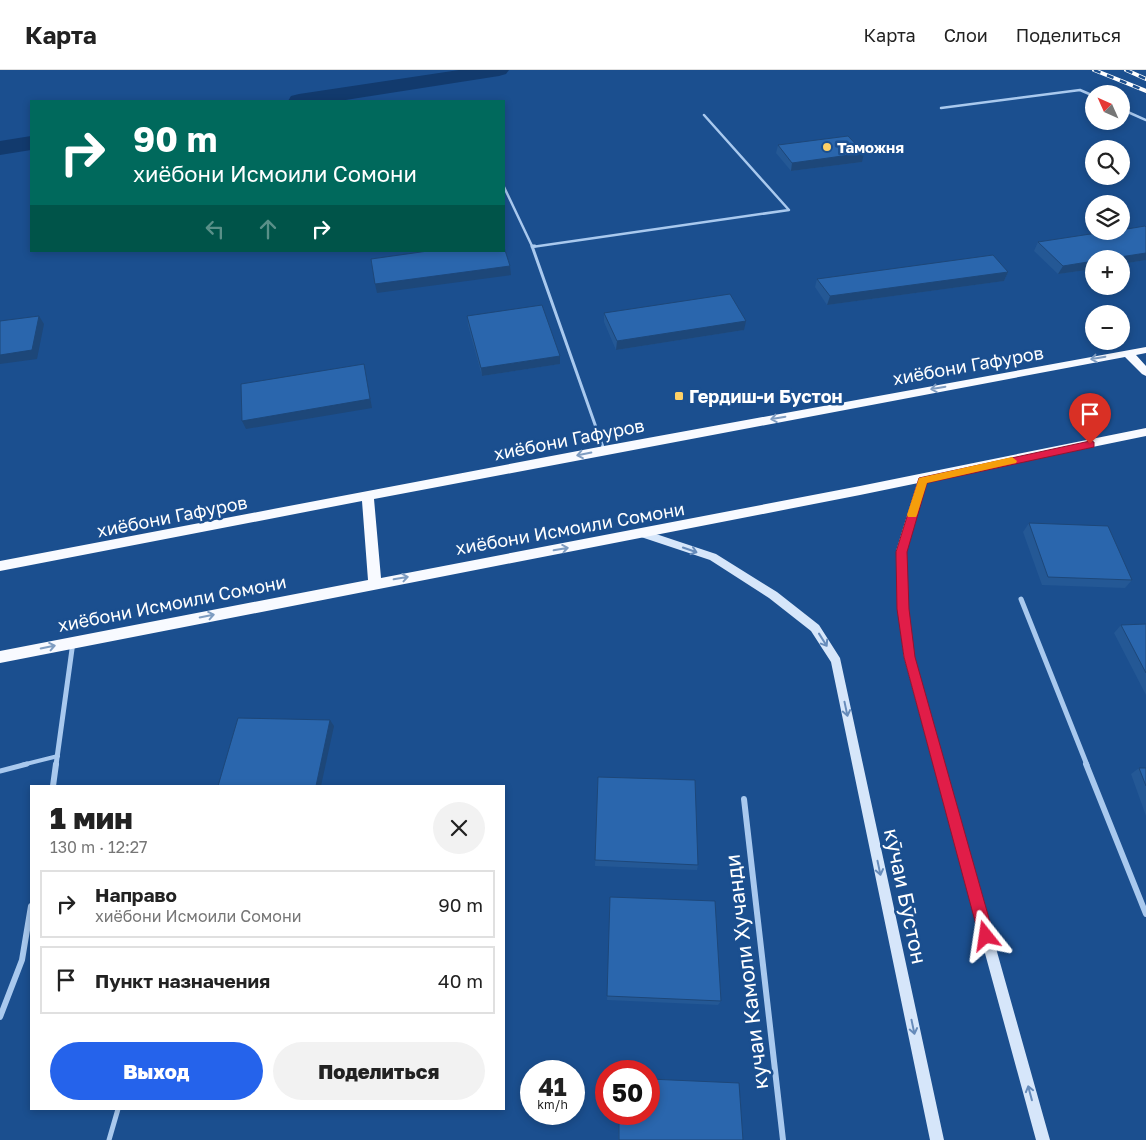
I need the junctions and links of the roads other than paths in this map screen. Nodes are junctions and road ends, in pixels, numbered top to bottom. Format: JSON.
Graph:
{"nodes":[{"id":1,"x":1085,"y":92,"type":"edge"},
{"id":2,"x":940,"y":108,"type":"dead end"},
{"id":3,"x":1130,"y":112,"type":"edge"},
{"id":4,"x":704,"y":115,"type":"dead end"},
{"id":5,"x":1146,"y":120,"type":"edge"},
{"id":6,"x":505,"y":189,"type":"edge"},
{"id":7,"x":532,"y":246,"type":"junction"},
{"id":8,"x":1146,"y":350,"type":"edge"},
{"id":9,"x":1127,"y":353,"type":"junction"},
{"id":10,"x":1146,"y":372,"type":"edge"},
{"id":11,"x":1146,"y":432,"type":"edge"},
{"id":12,"x":604,"y":450,"type":"junction"},
{"id":13,"x":922,"y":480,"type":"junction"},
{"id":14,"x":368,"y":497,"type":"junction"},
{"id":15,"x":644,"y":534,"type":"junction"},
{"id":16,"x":0,"y":566,"type":"edge"},
{"id":17,"x":374,"y":583,"type":"junction"},
{"id":18,"x":1022,"y":599,"type":"dead end"},
{"id":19,"x":73,"y":642,"type":"junction"},
{"id":20,"x":0,"y":657,"type":"edge"},
{"id":21,"x":58,"y":756,"type":"junction"},
{"id":22,"x":0,"y":771,"type":"edge"},
{"id":23,"x":53,"y":785,"type":"edge"},
{"id":24,"x":744,"y":799,"type":"dead end"},
{"id":25,"x":30,"y":912,"type":"edge"},
{"id":26,"x":1146,"y":914,"type":"edge"},
{"id":27,"x":0,"y":1017,"type":"edge"},
{"id":28,"x":118,"y":1110,"type":"edge"},
{"id":29,"x":109,"y":1140,"type":"edge"},
{"id":30,"x":784,"y":1140,"type":"edge"},
{"id":31,"x":937,"y":1140,"type":"edge"},
{"id":32,"x":1043,"y":1140,"type":"edge"}],
"edges":[{"from":1,"to":2,"type":"lane"},
{"from":3,"to":5,"type":"lane"},
{"from":4,"to":7,"type":"lane"},
{"from":6,"to":7,"type":"lane"},
{"from":7,"to":12,"type":"lane"},
{"from":8,"to":9,"type":"highway","name":"хиёбони Гафуров"},
{"from":9,"to":10,"type":"highway"},
{"from":9,"to":12,"type":"highway","name":"хиёбони Гафуров","one_way":true},
{"from":11,"to":13,"type":"highway","name":"хиёбони Исмоили Сомони"},
{"from":12,"to":14,"type":"highway","name":"хиёбони Гафуров","one_way":true},
{"from":13,"to":15,"type":"highway","name":"хиёбони Исмоили Сомони"},
{"from":32,"to":13,"type":"main road","one_way":true},
{"from":14,"to":16,"type":"highway","name":"хиёбони Гафуров"},
{"from":14,"to":17,"type":"highway"},
{"from":17,"to":15,"type":"highway","name":"хиёбони Исмоили Сомони","one_way":true},
{"from":15,"to":31,"type":"main road","name":"кӯчаи Бӯстон","one_way":true},
{"from":19,"to":17,"type":"highway","name":"хиёбони Исмоили Сомони","one_way":true},
{"from":18,"to":26,"type":"street"},
{"from":20,"to":19,"type":"highway","name":"хиёбони Исмоили Сомони","one_way":true},
{"from":19,"to":21,"type":"street"},
{"from":21,"to":22,"type":"lane"},
{"from":21,"to":23,"type":"street"},
{"from":24,"to":30,"type":"street","name":"кучаи Камоли Хучанди"},
{"from":25,"to":27,"type":"street"},
{"from":28,"to":29,"type":"lane"}]}
